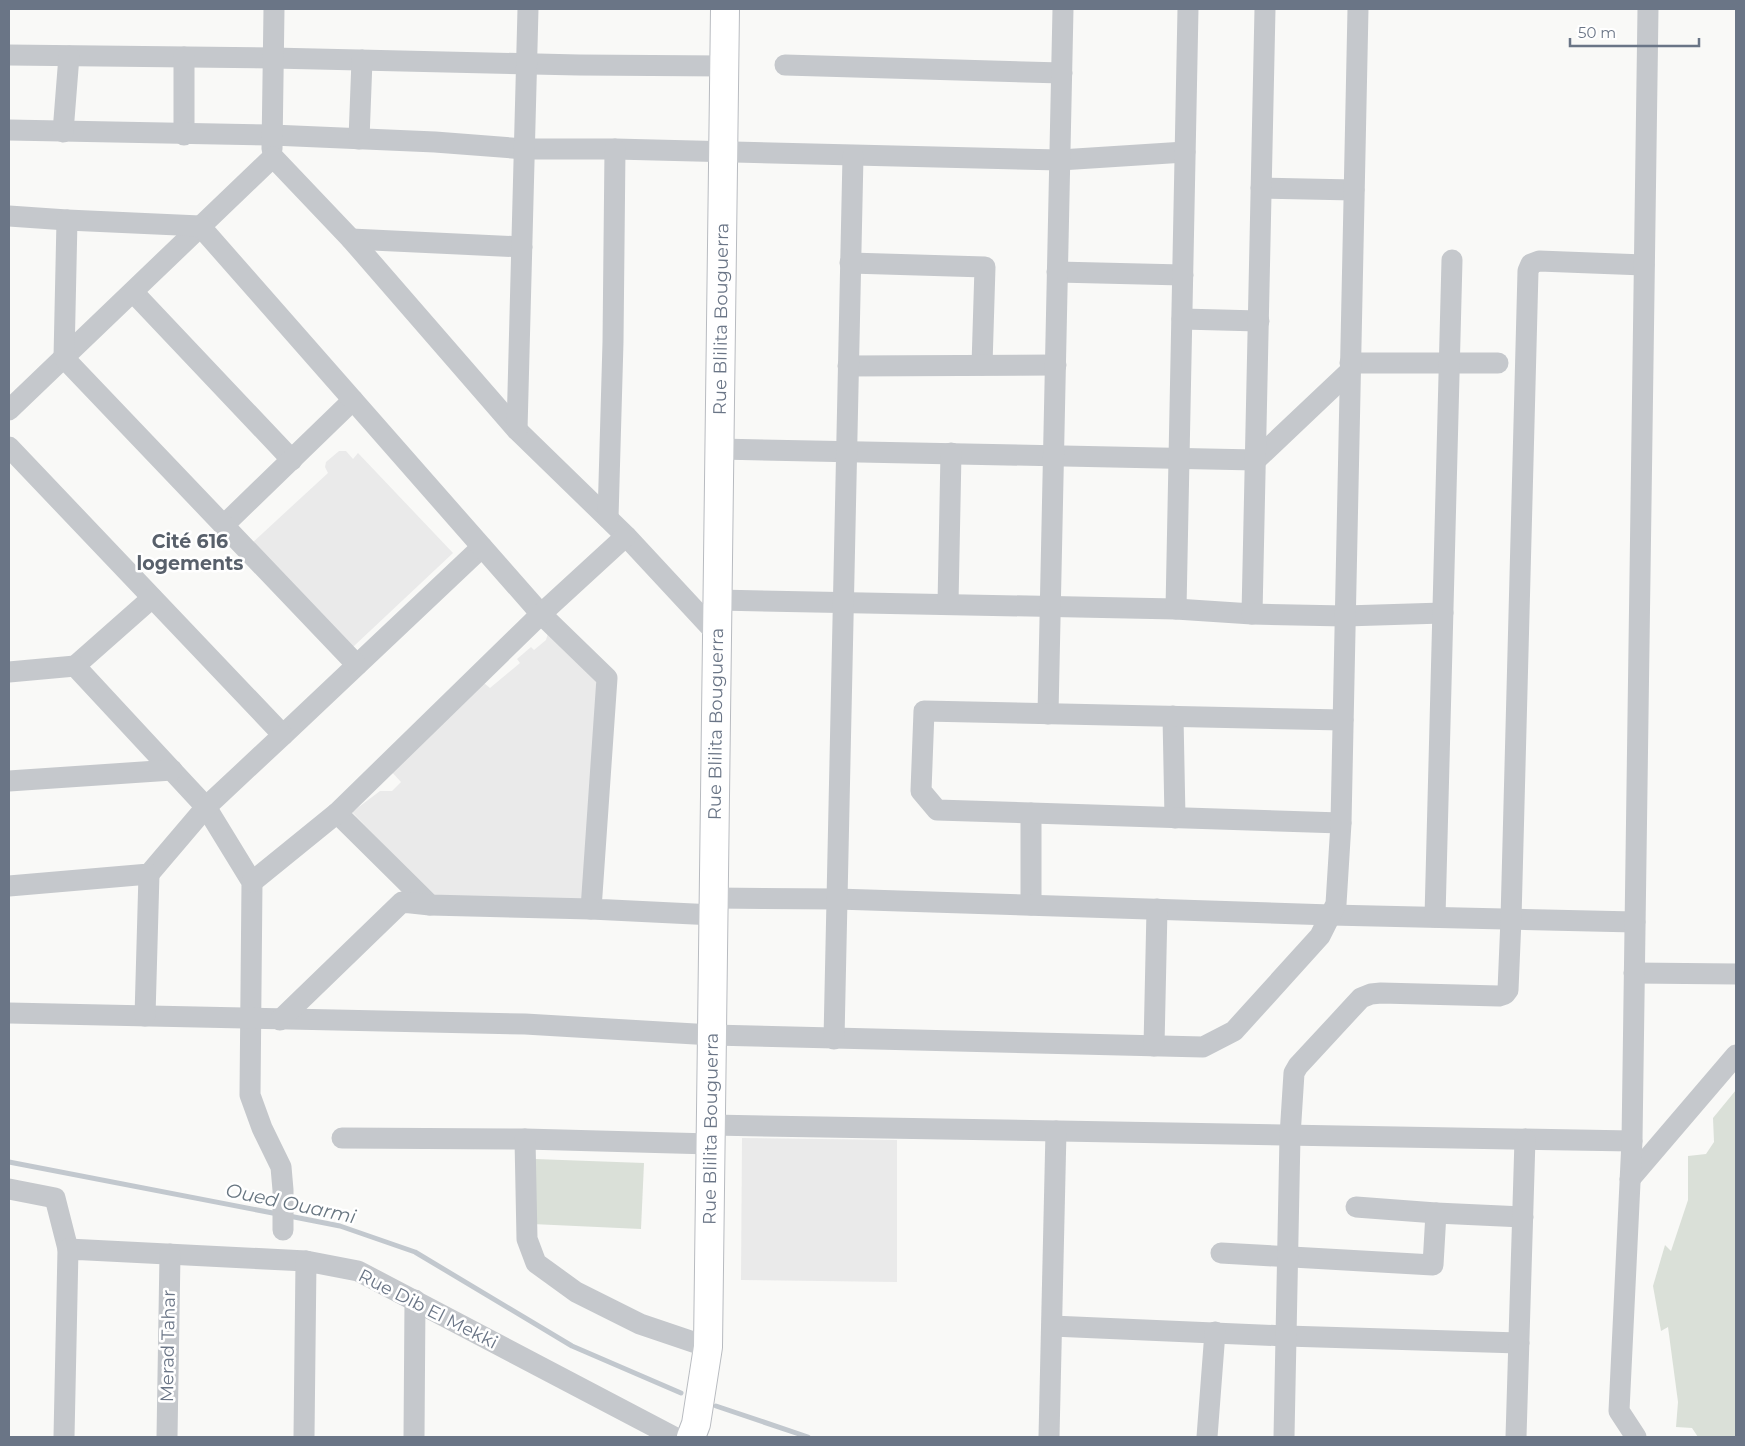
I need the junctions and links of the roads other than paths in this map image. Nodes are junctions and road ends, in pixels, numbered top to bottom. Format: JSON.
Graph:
{"nodes":[{"id":1,"x":274,"y":9,"type":"edge"},
{"id":2,"x":528,"y":9,"type":"edge"},
{"id":3,"x":725,"y":9,"type":"edge"},
{"id":4,"x":1063,"y":9,"type":"edge"},
{"id":5,"x":1188,"y":9,"type":"edge"},
{"id":6,"x":1265,"y":9,"type":"edge"},
{"id":7,"x":1358,"y":9,"type":"edge"},
{"id":8,"x":1648,"y":9,"type":"edge"},
{"id":9,"x":9,"y":55,"type":"edge"},
{"id":10,"x":69,"y":56,"type":"junction"},
{"id":11,"x":184,"y":57,"type":"junction"},
{"id":12,"x":273,"y":58,"type":"junction"},
{"id":13,"x":362,"y":60,"type":"junction"},
{"id":14,"x":527,"y":64,"type":"junction"},
{"id":15,"x":786,"y":65,"type":"dead end"},
{"id":16,"x":724,"y":66,"type":"junction"},
{"id":17,"x":1062,"y":73,"type":"junction"},
{"id":18,"x":9,"y":130,"type":"edge"},
{"id":19,"x":63,"y":132,"type":"junction"},
{"id":20,"x":184,"y":135,"type":"junction"},
{"id":21,"x":272,"y":135,"type":"junction"},
{"id":22,"x":359,"y":139,"type":"junction"},
{"id":23,"x":525,"y":149,"type":"junction"},
{"id":24,"x":614,"y":149,"type":"junction"},
{"id":25,"x":723,"y":152,"type":"junction"},
{"id":26,"x":1185,"y":152,"type":"junction"},
{"id":27,"x":852,"y":156,"type":"junction"},
{"id":28,"x":273,"y":157,"type":"junction"},
{"id":29,"x":1060,"y":160,"type":"junction"},
{"id":30,"x":1262,"y":188,"type":"junction"},
{"id":31,"x":1354,"y":190,"type":"junction"},
{"id":32,"x":9,"y":216,"type":"edge"},
{"id":33,"x":67,"y":220,"type":"junction"},
{"id":34,"x":200,"y":226,"type":"junction"},
{"id":35,"x":351,"y":240,"type":"junction"},
{"id":36,"x":522,"y":247,"type":"junction"},
{"id":37,"x":1452,"y":260,"type":"dead end"},
{"id":38,"x":850,"y":263,"type":"junction"},
{"id":39,"x":1644,"y":264,"type":"junction"},
{"id":40,"x":1058,"y":272,"type":"junction"},
{"id":41,"x":1183,"y":275,"type":"junction"},
{"id":42,"x":133,"y":292,"type":"junction"},
{"id":43,"x":1182,"y":319,"type":"junction"},
{"id":44,"x":1259,"y":321,"type":"junction"},
{"id":45,"x":64,"y":358,"type":"junction"},
{"id":46,"x":1449,"y":362,"type":"junction"},
{"id":47,"x":1498,"y":363,"type":"dead end"},
{"id":48,"x":982,"y":365,"type":"junction"},
{"id":49,"x":1056,"y":365,"type":"junction"},
{"id":50,"x":848,"y":366,"type":"junction"},
{"id":51,"x":1350,"y":367,"type":"junction"},
{"id":52,"x":353,"y":400,"type":"junction"},
{"id":53,"x":9,"y":410,"type":"edge"},
{"id":54,"x":517,"y":430,"type":"junction"},
{"id":55,"x":9,"y":447,"type":"edge"},
{"id":56,"x":719,"y":449,"type":"junction"},
{"id":57,"x":846,"y":451,"type":"junction"},
{"id":58,"x":951,"y":453,"type":"junction"},
{"id":59,"x":1054,"y":455,"type":"junction"},
{"id":60,"x":1179,"y":458,"type":"junction"},
{"id":61,"x":292,"y":460,"type":"junction"},
{"id":62,"x":1256,"y":460,"type":"junction"},
{"id":63,"x":608,"y":518,"type":"junction"},
{"id":64,"x":224,"y":525,"type":"junction"},
{"id":65,"x":626,"y":536,"type":"junction"},
{"id":66,"x":482,"y":547,"type":"junction"},
{"id":67,"x":152,"y":598,"type":"junction"},
{"id":68,"x":718,"y":600,"type":"junction"},
{"id":69,"x":843,"y":602,"type":"junction"},
{"id":70,"x":948,"y":604,"type":"junction"},
{"id":71,"x":1050,"y":606,"type":"junction"},
{"id":72,"x":1176,"y":609,"type":"junction"},
{"id":73,"x":1443,"y":613,"type":"junction"},
{"id":74,"x":541,"y":614,"type":"junction"},
{"id":75,"x":1252,"y":614,"type":"junction"},
{"id":76,"x":1345,"y":616,"type":"junction"},
{"id":77,"x":717,"y":634,"type":"junction"},
{"id":78,"x":357,"y":665,"type":"junction"},
{"id":79,"x":75,"y":666,"type":"junction"},
{"id":80,"x":9,"y":672,"type":"edge"},
{"id":81,"x":1048,"y":714,"type":"junction"},
{"id":82,"x":1173,"y":716,"type":"junction"},
{"id":83,"x":1343,"y":720,"type":"junction"},
{"id":84,"x":283,"y":735,"type":"junction"},
{"id":85,"x":172,"y":770,"type":"junction"},
{"id":86,"x":9,"y":781,"type":"edge"},
{"id":87,"x":206,"y":807,"type":"junction"},
{"id":88,"x":336,"y":813,"type":"junction"},
{"id":89,"x":1031,"y":813,"type":"junction"},
{"id":90,"x":1175,"y":818,"type":"junction"},
{"id":91,"x":1341,"y":823,"type":"junction"},
{"id":92,"x":149,"y":874,"type":"junction"},
{"id":93,"x":252,"y":882,"type":"junction"},
{"id":94,"x":9,"y":886,"type":"edge"},
{"id":95,"x":408,"y":896,"type":"junction"},
{"id":96,"x":837,"y":899,"type":"junction"},
{"id":97,"x":714,"y":906,"type":"junction"},
{"id":98,"x":1031,"y":906,"type":"junction"},
{"id":99,"x":591,"y":909,"type":"junction"},
{"id":100,"x":1157,"y":909,"type":"junction"},
{"id":101,"x":1331,"y":915,"type":"junction"},
{"id":102,"x":1435,"y":917,"type":"junction"},
{"id":103,"x":1512,"y":919,"type":"junction"},
{"id":104,"x":1635,"y":922,"type":"junction"},
{"id":105,"x":1634,"y":973,"type":"junction"},
{"id":106,"x":1736,"y":974,"type":"edge"},
{"id":107,"x":9,"y":1013,"type":"edge"},
{"id":108,"x":145,"y":1016,"type":"junction"},
{"id":109,"x":251,"y":1019,"type":"junction"},
{"id":110,"x":280,"y":1020,"type":"junction"},
{"id":111,"x":712,"y":1035,"type":"junction"},
{"id":112,"x":834,"y":1038,"type":"junction"},
{"id":113,"x":1154,"y":1046,"type":"junction"},
{"id":114,"x":1736,"y":1054,"type":"edge"},
{"id":115,"x":1056,"y":1131,"type":"junction"},
{"id":116,"x":711,"y":1135,"type":"junction"},
{"id":117,"x":1290,"y":1136,"type":"junction"},
{"id":118,"x":342,"y":1138,"type":"dead end"},
{"id":119,"x":1525,"y":1139,"type":"junction"},
{"id":120,"x":524,"y":1140,"type":"junction"},
{"id":121,"x":1632,"y":1141,"type":"junction"},
{"id":122,"x":1630,"y":1179,"type":"junction"},
{"id":123,"x":9,"y":1189,"type":"edge"},
{"id":124,"x":1356,"y":1207,"type":"dead end"},
{"id":125,"x":1436,"y":1213,"type":"junction"},
{"id":126,"x":1523,"y":1217,"type":"junction"},
{"id":127,"x":283,"y":1230,"type":"dead end"},
{"id":128,"x":68,"y":1249,"type":"junction"},
{"id":129,"x":1221,"y":1253,"type":"dead end"},
{"id":130,"x":170,"y":1254,"type":"junction"},
{"id":131,"x":1287,"y":1257,"type":"junction"},
{"id":132,"x":306,"y":1262,"type":"junction"},
{"id":133,"x":415,"y":1300,"type":"junction"},
{"id":134,"x":1052,"y":1326,"type":"junction"},
{"id":135,"x":1215,"y":1332,"type":"junction"},
{"id":136,"x":1286,"y":1336,"type":"junction"},
{"id":137,"x":1519,"y":1343,"type":"junction"},
{"id":138,"x":706,"y":1358,"type":"junction"},
{"id":139,"x":1619,"y":1411,"type":"junction"},
{"id":140,"x":687,"y":1433,"type":"edge"},
{"id":141,"x":64,"y":1437,"type":"edge"},
{"id":142,"x":167,"y":1437,"type":"edge"},
{"id":143,"x":304,"y":1437,"type":"edge"},
{"id":144,"x":414,"y":1437,"type":"edge"},
{"id":145,"x":1049,"y":1437,"type":"edge"},
{"id":146,"x":1207,"y":1437,"type":"edge"},
{"id":147,"x":1284,"y":1437,"type":"edge"},
{"id":148,"x":1516,"y":1437,"type":"edge"},
{"id":149,"x":1618,"y":1437,"type":"edge"},
{"id":150,"x":1636,"y":1437,"type":"edge"}],
"edges":[{"from":1,"to":12,"type":"street"},
{"from":2,"to":14,"type":"street"},
{"from":3,"to":16,"type":"street","name":"Rue Blilita Bouguerra"},
{"from":4,"to":17,"type":"street"},
{"from":5,"to":26,"type":"street"},
{"from":6,"to":30,"type":"street"},
{"from":7,"to":31,"type":"street"},
{"from":8,"to":39,"type":"street"},
{"from":9,"to":10,"type":"street"},
{"from":10,"to":11,"type":"street"},
{"from":10,"to":19,"type":"street"},
{"from":11,"to":12,"type":"street"},
{"from":11,"to":20,"type":"street"},
{"from":12,"to":13,"type":"street"},
{"from":12,"to":21,"type":"street"},
{"from":13,"to":14,"type":"street"},
{"from":13,"to":22,"type":"street"},
{"from":14,"to":16,"type":"street"},
{"from":14,"to":23,"type":"street"},
{"from":15,"to":17,"type":"street"},
{"from":16,"to":25,"type":"street","name":"Rue Blilita Bouguerra"},
{"from":17,"to":29,"type":"street"},
{"from":18,"to":19,"type":"street"},
{"from":19,"to":20,"type":"street"},
{"from":20,"to":21,"type":"street"},
{"from":21,"to":22,"type":"street"},
{"from":21,"to":28,"type":"street"},
{"from":22,"to":23,"type":"street"},
{"from":23,"to":24,"type":"street"},
{"from":23,"to":36,"type":"street"},
{"from":24,"to":25,"type":"street"},
{"from":24,"to":63,"type":"street"},
{"from":25,"to":27,"type":"street"},
{"from":25,"to":56,"type":"street","name":"Rue Blilita Bouguerra"},
{"from":26,"to":29,"type":"street"},
{"from":26,"to":41,"type":"street"},
{"from":27,"to":29,"type":"street"},
{"from":27,"to":38,"type":"street"},
{"from":28,"to":34,"type":"street"},
{"from":28,"to":35,"type":"street"},
{"from":29,"to":40,"type":"street"},
{"from":30,"to":31,"type":"street"},
{"from":30,"to":44,"type":"street"},
{"from":31,"to":51,"type":"street"},
{"from":32,"to":33,"type":"street"},
{"from":33,"to":34,"type":"street"},
{"from":33,"to":45,"type":"street"},
{"from":34,"to":42,"type":"street"},
{"from":34,"to":52,"type":"street"},
{"from":35,"to":36,"type":"street"},
{"from":35,"to":54,"type":"street"},
{"from":36,"to":54,"type":"street"},
{"from":37,"to":46,"type":"street"},
{"from":38,"to":48,"type":"street"},
{"from":38,"to":50,"type":"street"},
{"from":39,"to":103,"type":"street"},
{"from":39,"to":104,"type":"street"},
{"from":40,"to":41,"type":"street"},
{"from":40,"to":49,"type":"street"},
{"from":41,"to":43,"type":"street"},
{"from":42,"to":45,"type":"street"},
{"from":42,"to":61,"type":"street"},
{"from":43,"to":44,"type":"street"},
{"from":43,"to":60,"type":"street"},
{"from":44,"to":62,"type":"street"},
{"from":45,"to":53,"type":"street"},
{"from":45,"to":64,"type":"street"},
{"from":46,"to":47,"type":"street"},
{"from":46,"to":51,"type":"street"},
{"from":46,"to":73,"type":"street"},
{"from":48,"to":49,"type":"street"},
{"from":48,"to":50,"type":"street"},
{"from":49,"to":59,"type":"street"},
{"from":50,"to":57,"type":"street"},
{"from":51,"to":62,"type":"street"},
{"from":51,"to":76,"type":"street"},
{"from":52,"to":61,"type":"street"},
{"from":52,"to":66,"type":"street"},
{"from":54,"to":63,"type":"street"},
{"from":55,"to":67,"type":"street"},
{"from":56,"to":57,"type":"street"},
{"from":56,"to":68,"type":"street","name":"Rue Blilita Bouguerra"},
{"from":57,"to":58,"type":"street"},
{"from":57,"to":69,"type":"street"},
{"from":58,"to":59,"type":"street"},
{"from":58,"to":70,"type":"street"},
{"from":59,"to":60,"type":"street"},
{"from":59,"to":71,"type":"street"},
{"from":60,"to":62,"type":"street"},
{"from":60,"to":72,"type":"street"},
{"from":61,"to":64,"type":"street"},
{"from":62,"to":75,"type":"street"},
{"from":63,"to":65,"type":"street"},
{"from":64,"to":78,"type":"street"},
{"from":65,"to":74,"type":"street"},
{"from":65,"to":77,"type":"street"},
{"from":66,"to":74,"type":"street"},
{"from":66,"to":78,"type":"street"},
{"from":67,"to":79,"type":"street"},
{"from":67,"to":84,"type":"street"},
{"from":68,"to":69,"type":"street"},
{"from":68,"to":77,"type":"street","name":"Rue Blilita Bouguerra"},
{"from":69,"to":70,"type":"street"},
{"from":69,"to":96,"type":"street"},
{"from":70,"to":71,"type":"street"},
{"from":71,"to":72,"type":"street"},
{"from":71,"to":81,"type":"street"},
{"from":72,"to":75,"type":"street"},
{"from":73,"to":76,"type":"street"},
{"from":73,"to":102,"type":"street"},
{"from":74,"to":88,"type":"street"},
{"from":74,"to":99,"type":"street"},
{"from":75,"to":76,"type":"street"},
{"from":76,"to":83,"type":"street"},
{"from":77,"to":97,"type":"street","name":"Rue Blilita Bouguerra"},
{"from":78,"to":84,"type":"street"},
{"from":79,"to":80,"type":"street"},
{"from":79,"to":85,"type":"street"},
{"from":81,"to":82,"type":"street"},
{"from":81,"to":89,"type":"street"},
{"from":82,"to":83,"type":"street"},
{"from":82,"to":90,"type":"street"},
{"from":83,"to":91,"type":"street"},
{"from":84,"to":87,"type":"street"},
{"from":85,"to":86,"type":"street"},
{"from":85,"to":87,"type":"street"},
{"from":87,"to":92,"type":"street"},
{"from":87,"to":93,"type":"street"},
{"from":88,"to":93,"type":"street"},
{"from":88,"to":95,"type":"street"},
{"from":89,"to":90,"type":"street"},
{"from":89,"to":98,"type":"street"},
{"from":90,"to":91,"type":"street"},
{"from":91,"to":101,"type":"street"},
{"from":92,"to":94,"type":"street"},
{"from":92,"to":108,"type":"street"},
{"from":93,"to":109,"type":"street"},
{"from":95,"to":99,"type":"street"},
{"from":95,"to":110,"type":"street"},
{"from":96,"to":97,"type":"street"},
{"from":96,"to":98,"type":"street"},
{"from":96,"to":112,"type":"street"},
{"from":97,"to":99,"type":"street"},
{"from":97,"to":111,"type":"street","name":"Rue Blilita Bouguerra"},
{"from":98,"to":100,"type":"street"},
{"from":100,"to":101,"type":"street"},
{"from":100,"to":113,"type":"street"},
{"from":101,"to":102,"type":"street"},
{"from":101,"to":113,"type":"street"},
{"from":102,"to":103,"type":"street"},
{"from":103,"to":104,"type":"street"},
{"from":103,"to":117,"type":"street"},
{"from":104,"to":105,"type":"street"},
{"from":105,"to":106,"type":"street"},
{"from":105,"to":121,"type":"street"},
{"from":107,"to":108,"type":"street"},
{"from":108,"to":109,"type":"street"},
{"from":109,"to":110,"type":"street"},
{"from":109,"to":127,"type":"street"},
{"from":110,"to":111,"type":"street"},
{"from":111,"to":112,"type":"street"},
{"from":111,"to":116,"type":"street","name":"Rue Blilita Bouguerra"},
{"from":112,"to":113,"type":"street"},
{"from":114,"to":122,"type":"street"},
{"from":115,"to":116,"type":"street"},
{"from":115,"to":117,"type":"street"},
{"from":115,"to":134,"type":"street"},
{"from":116,"to":120,"type":"street"},
{"from":116,"to":138,"type":"street","name":"Rue Blilita Bouguerra"},
{"from":117,"to":119,"type":"street"},
{"from":117,"to":131,"type":"street"},
{"from":118,"to":120,"type":"street"},
{"from":119,"to":121,"type":"street"},
{"from":119,"to":126,"type":"street"},
{"from":120,"to":138,"type":"street"},
{"from":121,"to":122,"type":"street"},
{"from":122,"to":139,"type":"street"},
{"from":123,"to":128,"type":"street"},
{"from":124,"to":125,"type":"street"},
{"from":125,"to":126,"type":"street"},
{"from":125,"to":131,"type":"street"},
{"from":126,"to":137,"type":"street"},
{"from":128,"to":130,"type":"street","name":"Rue Dib El Mekki"},
{"from":128,"to":141,"type":"street"},
{"from":129,"to":131,"type":"street"},
{"from":130,"to":132,"type":"street","name":"Rue Dib El Mekki"},
{"from":130,"to":142,"type":"street","name":"Merad Tahar"},
{"from":131,"to":136,"type":"street"},
{"from":132,"to":133,"type":"street","name":"Rue Dib El Mekki"},
{"from":132,"to":143,"type":"street"},
{"from":133,"to":140,"type":"street","name":"Rue Dib El Mekki"},
{"from":133,"to":144,"type":"street"},
{"from":134,"to":135,"type":"street"},
{"from":134,"to":145,"type":"street"},
{"from":135,"to":136,"type":"street"},
{"from":135,"to":146,"type":"street"},
{"from":136,"to":137,"type":"street"},
{"from":136,"to":147,"type":"street"},
{"from":137,"to":148,"type":"street"},
{"from":138,"to":140,"type":"street","name":"Rue Blilita Bouguerra"},
{"from":139,"to":149,"type":"street"},
{"from":139,"to":150,"type":"street"}]}
